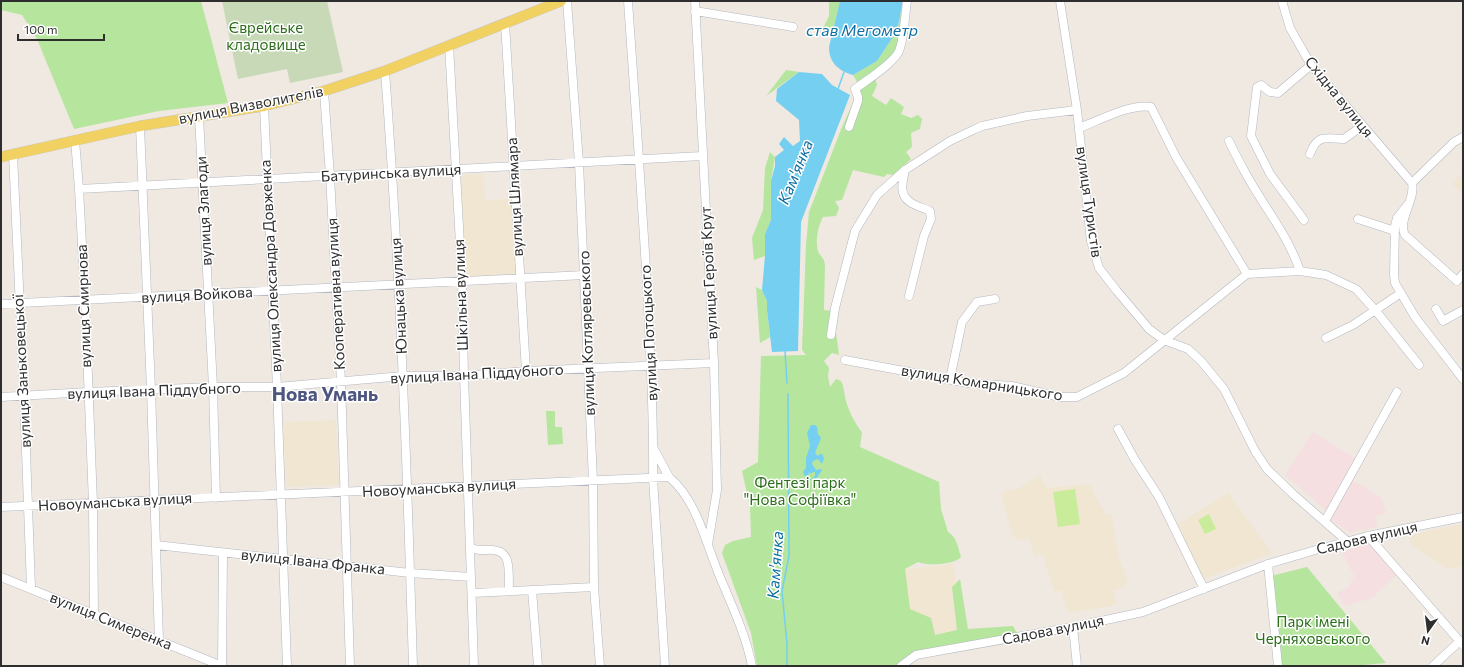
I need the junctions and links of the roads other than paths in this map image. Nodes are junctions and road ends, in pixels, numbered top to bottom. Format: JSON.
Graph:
{"nodes":[{"id":1,"x":561,"y":1,"type":"edge"},
{"id":2,"x":567,"y":1,"type":"edge"},
{"id":3,"x":628,"y":1,"type":"edge"},
{"id":4,"x":695,"y":1,"type":"edge"},
{"id":5,"x":907,"y":1,"type":"edge"},
{"id":6,"x":1060,"y":1,"type":"edge"},
{"id":7,"x":1282,"y":1,"type":"edge"},
{"id":8,"x":695,"y":11,"type":"junction"},
{"id":9,"x":505,"y":23,"type":"junction"},
{"id":10,"x":793,"y":27,"type":"dead end"},
{"id":11,"x":449,"y":45,"type":"junction"},
{"id":12,"x":1312,"y":65,"type":"junction"},
{"id":13,"x":385,"y":70,"type":"junction"},
{"id":14,"x":324,"y":91,"type":"junction"},
{"id":15,"x":264,"y":106,"type":"junction"},
{"id":16,"x":1077,"y":110,"type":"junction"},
{"id":17,"x":199,"y":116,"type":"junction"},
{"id":18,"x":140,"y":126,"type":"junction"},
{"id":19,"x":849,"y":126,"type":"dead end"},
{"id":20,"x":1362,"y":126,"type":"junction"},
{"id":21,"x":1079,"y":128,"type":"junction"},
{"id":22,"x":1463,"y":137,"type":"edge"},
{"id":23,"x":76,"y":140,"type":"junction"},
{"id":24,"x":1229,"y":141,"type":"dead end"},
{"id":25,"x":13,"y":154,"type":"junction"},
{"id":26,"x":1310,"y":154,"type":"dead end"},
{"id":27,"x":702,"y":156,"type":"junction"},
{"id":28,"x":1,"y":157,"type":"edge"},
{"id":29,"x":640,"y":160,"type":"junction"},
{"id":30,"x":579,"y":163,"type":"junction"},
{"id":31,"x":514,"y":166,"type":"junction"},
{"id":32,"x":457,"y":170,"type":"junction"},
{"id":33,"x":905,"y":170,"type":"junction"},
{"id":34,"x":392,"y":173,"type":"junction"},
{"id":35,"x":330,"y":176,"type":"junction"},
{"id":36,"x":267,"y":180,"type":"junction"},
{"id":37,"x":202,"y":183,"type":"junction"},
{"id":38,"x":1412,"y":183,"type":"junction"},
{"id":39,"x":143,"y":186,"type":"junction"},
{"id":40,"x":79,"y":189,"type":"junction"},
{"id":41,"x":1409,"y":203,"type":"junction"},
{"id":42,"x":1358,"y":219,"type":"dead end"},
{"id":43,"x":1304,"y":220,"type":"dead end"},
{"id":44,"x":1395,"y":231,"type":"junction"},
{"id":45,"x":1300,"y":271,"type":"junction"},
{"id":46,"x":1247,"y":274,"type":"junction"},
{"id":47,"x":1463,"y":274,"type":"edge"},
{"id":48,"x":584,"y":275,"type":"junction"},
{"id":49,"x":520,"y":279,"type":"junction"},
{"id":50,"x":462,"y":282,"type":"junction"},
{"id":51,"x":398,"y":285,"type":"junction"},
{"id":52,"x":336,"y":288,"type":"junction"},
{"id":53,"x":272,"y":291,"type":"junction"},
{"id":54,"x":1401,"y":293,"type":"junction"},
{"id":55,"x":207,"y":294,"type":"junction"},
{"id":56,"x":909,"y":296,"type":"dead end"},
{"id":57,"x":147,"y":297,"type":"junction"},
{"id":58,"x":994,"y":299,"type":"dead end"},
{"id":59,"x":85,"y":300,"type":"junction"},
{"id":60,"x":19,"y":303,"type":"junction"},
{"id":61,"x":1,"y":304,"type":"edge"},
{"id":62,"x":1436,"y":309,"type":"dead end"},
{"id":63,"x":1376,"y":311,"type":"junction"},
{"id":64,"x":1461,"y":311,"type":"edge"},
{"id":65,"x":831,"y":335,"type":"dead end"},
{"id":66,"x":1326,"y":338,"type":"dead end"},
{"id":67,"x":1164,"y":340,"type":"junction"},
{"id":68,"x":845,"y":360,"type":"dead end"},
{"id":69,"x":714,"y":363,"type":"junction"},
{"id":70,"x":1419,"y":365,"type":"dead end"},
{"id":71,"x":651,"y":366,"type":"junction"},
{"id":72,"x":589,"y":368,"type":"junction"},
{"id":73,"x":526,"y":371,"type":"junction"},
{"id":74,"x":403,"y":376,"type":"junction"},
{"id":75,"x":464,"y":376,"type":"junction"},
{"id":76,"x":1463,"y":378,"type":"edge"},
{"id":77,"x":950,"y":379,"type":"junction"},
{"id":78,"x":341,"y":381,"type":"junction"},
{"id":79,"x":213,"y":387,"type":"junction"},
{"id":80,"x":277,"y":387,"type":"junction"},
{"id":81,"x":151,"y":390,"type":"junction"},
{"id":82,"x":88,"y":392,"type":"junction"},
{"id":83,"x":1397,"y":392,"type":"dead end"},
{"id":84,"x":24,"y":396,"type":"junction"},
{"id":85,"x":1,"y":398,"type":"edge"},
{"id":86,"x":1118,"y":429,"type":"dead end"},
{"id":87,"x":654,"y":449,"type":"junction"},
{"id":88,"x":669,"y":477,"type":"junction"},
{"id":89,"x":653,"y":478,"type":"junction"},
{"id":90,"x":593,"y":481,"type":"junction"},
{"id":91,"x":468,"y":487,"type":"junction"},
{"id":92,"x":407,"y":490,"type":"junction"},
{"id":93,"x":346,"y":492,"type":"junction"},
{"id":94,"x":282,"y":496,"type":"junction"},
{"id":95,"x":216,"y":498,"type":"junction"},
{"id":96,"x":154,"y":501,"type":"junction"},
{"id":97,"x":93,"y":503,"type":"junction"},
{"id":98,"x":27,"y":506,"type":"junction"},
{"id":99,"x":1,"y":507,"type":"edge"},
{"id":100,"x":1463,"y":517,"type":"edge"},
{"id":101,"x":1325,"y":521,"type":"junction"},
{"id":102,"x":1368,"y":536,"type":"junction"},
{"id":103,"x":1348,"y":542,"type":"junction"},
{"id":104,"x":156,"y":545,"type":"junction"},
{"id":105,"x":708,"y":545,"type":"junction"},
{"id":106,"x":470,"y":547,"type":"junction"},
{"id":107,"x":223,"y":552,"type":"junction"},
{"id":108,"x":284,"y":560,"type":"junction"},
{"id":109,"x":1268,"y":564,"type":"junction"},
{"id":110,"x":347,"y":566,"type":"junction"},
{"id":111,"x":410,"y":573,"type":"junction"},
{"id":112,"x":1,"y":577,"type":"edge"},
{"id":113,"x":471,"y":577,"type":"junction"},
{"id":114,"x":594,"y":587,"type":"junction"},
{"id":115,"x":31,"y":588,"type":"junction"},
{"id":116,"x":1204,"y":588,"type":"junction"},
{"id":117,"x":532,"y":590,"type":"junction"},
{"id":118,"x":509,"y":591,"type":"junction"},
{"id":119,"x":472,"y":593,"type":"junction"},
{"id":120,"x":94,"y":615,"type":"junction"},
{"id":121,"x":1073,"y":627,"type":"junction"},
{"id":122,"x":159,"y":641,"type":"junction"},
{"id":123,"x":1461,"y":643,"type":"edge"},
{"id":124,"x":222,"y":666,"type":"edge"},
{"id":125,"x":287,"y":666,"type":"edge"},
{"id":126,"x":350,"y":666,"type":"edge"},
{"id":127,"x":413,"y":666,"type":"edge"},
{"id":128,"x":474,"y":666,"type":"edge"},
{"id":129,"x":538,"y":666,"type":"edge"},
{"id":130,"x":600,"y":666,"type":"edge"},
{"id":131,"x":665,"y":666,"type":"edge"},
{"id":132,"x":752,"y":666,"type":"edge"},
{"id":133,"x":901,"y":666,"type":"edge"},
{"id":134,"x":1077,"y":666,"type":"edge"},
{"id":135,"x":1278,"y":666,"type":"edge"},
{"id":136,"x":1433,"y":666,"type":"edge"}],
"edges":[{"from":1,"to":9,"type":"main road","name":"вулиця Визволителів"},
{"from":2,"to":30,"type":"street","name":"вулиця Котляревського"},
{"from":3,"to":29,"type":"street","name":"вулиця Потоцького"},
{"from":4,"to":8,"type":"street","name":"вулиця Героїв Крут"},
{"from":5,"to":19,"type":"street"},
{"from":6,"to":16,"type":"street","name":"вулиця Туристів"},
{"from":7,"to":12,"type":"street","name":"Східна вулиця"},
{"from":8,"to":10,"type":"street"},
{"from":8,"to":27,"type":"street","name":"вулиця Героїв Крут"},
{"from":9,"to":11,"type":"main road","name":"вулиця Визволителів"},
{"from":9,"to":31,"type":"street","name":"вулиця Шлямара"},
{"from":11,"to":13,"type":"main road","name":"вулиця Визволителів"},
{"from":11,"to":32,"type":"street","name":"Шкільна вулиця"},
{"from":12,"to":20,"type":"street","name":"Східна вулиця"},
{"from":12,"to":43,"type":"street"},
{"from":13,"to":14,"type":"main road","name":"вулиця Визволителів"},
{"from":13,"to":34,"type":"street","name":"Юнацька вулиця"},
{"from":14,"to":15,"type":"main road","name":"вулиця Визволителів"},
{"from":14,"to":35,"type":"street","name":"Кооперативна вулиця"},
{"from":15,"to":17,"type":"main road","name":"вулиця Визволителів"},
{"from":15,"to":36,"type":"street","name":"вулиця Олександра Довженка"},
{"from":16,"to":21,"type":"street","name":"вулиця Туристів"},
{"from":16,"to":33,"type":"street"},
{"from":17,"to":18,"type":"main road","name":"вулиця Визволителів"},
{"from":17,"to":37,"type":"street","name":"вулиця Злагоди"},
{"from":18,"to":23,"type":"main road","name":"вулиця Визволителів"},
{"from":18,"to":39,"type":"street"},
{"from":20,"to":26,"type":"street"},
{"from":20,"to":38,"type":"street","name":"Східна вулиця"},
{"from":21,"to":46,"type":"street"},
{"from":21,"to":67,"type":"street","name":"вулиця Туристів"},
{"from":22,"to":38,"type":"street"},
{"from":23,"to":25,"type":"main road","name":"вулиця Визволителів"},
{"from":23,"to":40,"type":"street","name":"вулиця Смирнова"},
{"from":24,"to":45,"type":"street"},
{"from":25,"to":28,"type":"main road","name":"вулиця Визволителів"},
{"from":25,"to":60,"type":"street","name":"вулиця Заньковецької"},
{"from":27,"to":29,"type":"street","name":"Батуринська вулиця"},
{"from":27,"to":69,"type":"street","name":"вулиця Героїв Крут"},
{"from":29,"to":30,"type":"street","name":"Батуринська вулиця"},
{"from":29,"to":71,"type":"street","name":"вулиця Потоцького"},
{"from":30,"to":31,"type":"street","name":"Батуринська вулиця"},
{"from":30,"to":48,"type":"street","name":"вулиця Котляревського"},
{"from":31,"to":32,"type":"street","name":"Батуринська вулиця"},
{"from":31,"to":49,"type":"street","name":"вулиця Шлямара"},
{"from":32,"to":34,"type":"street","name":"Батуринська вулиця"},
{"from":32,"to":50,"type":"street","name":"Шкільна вулиця"},
{"from":33,"to":56,"type":"street"},
{"from":33,"to":65,"type":"street"},
{"from":34,"to":35,"type":"street","name":"Батуринська вулиця"},
{"from":34,"to":51,"type":"street","name":"Юнацька вулиця"},
{"from":35,"to":36,"type":"street","name":"Батуринська вулиця"},
{"from":35,"to":52,"type":"street","name":"Кооперативна вулиця"},
{"from":36,"to":37,"type":"street","name":"Батуринська вулиця"},
{"from":36,"to":53,"type":"street","name":"вулиця Олександра Довженка"},
{"from":37,"to":39,"type":"street","name":"Батуринська вулиця"},
{"from":37,"to":55,"type":"street","name":"вулиця Злагоди"},
{"from":38,"to":41,"type":"street"},
{"from":39,"to":40,"type":"street","name":"Батуринська вулиця"},
{"from":39,"to":57,"type":"street"},
{"from":40,"to":59,"type":"street","name":"вулиця Смирнова"},
{"from":41,"to":44,"type":"street"},
{"from":41,"to":47,"type":"street"},
{"from":42,"to":44,"type":"street"},
{"from":44,"to":54,"type":"street"},
{"from":45,"to":46,"type":"street"},
{"from":45,"to":63,"type":"street"},
{"from":46,"to":67,"type":"street","name":"вулиця Комарницького"},
{"from":48,"to":49,"type":"street","name":"вулиця Войкова"},
{"from":48,"to":72,"type":"street","name":"вулиця Котляревського"},
{"from":49,"to":50,"type":"street","name":"вулиця Войкова"},
{"from":49,"to":73,"type":"street","name":"вулиця Шлямара"},
{"from":50,"to":51,"type":"street","name":"вулиця Войкова"},
{"from":50,"to":75,"type":"street","name":"Шкільна вулиця"},
{"from":51,"to":52,"type":"street","name":"вулиця Войкова"},
{"from":51,"to":74,"type":"street","name":"Юнацька вулиця"},
{"from":52,"to":53,"type":"street","name":"вулиця Войкова"},
{"from":52,"to":78,"type":"street","name":"Кооперативна вулиця"},
{"from":53,"to":55,"type":"street","name":"вулиця Войкова"},
{"from":53,"to":80,"type":"street","name":"вулиця Олександра Довженка"},
{"from":54,"to":63,"type":"street"},
{"from":54,"to":76,"type":"street"},
{"from":55,"to":57,"type":"street","name":"вулиця Войкова"},
{"from":55,"to":79,"type":"street","name":"вулиця Злагоди"},
{"from":57,"to":59,"type":"street","name":"вулиця Войкова"},
{"from":57,"to":81,"type":"street"},
{"from":58,"to":77,"type":"street"},
{"from":59,"to":60,"type":"street","name":"вулиця Войкова"},
{"from":59,"to":82,"type":"street","name":"вулиця Смирнова"},
{"from":60,"to":61,"type":"street","name":"вулиця Войкова"},
{"from":60,"to":84,"type":"street","name":"вулиця Заньковецької"},
{"from":62,"to":64,"type":"street"},
{"from":63,"to":66,"type":"street"},
{"from":63,"to":70,"type":"street"},
{"from":67,"to":77,"type":"street","name":"вулиця Комарницького"},
{"from":67,"to":101,"type":"street","name":"вулиця Туристів"},
{"from":68,"to":77,"type":"street","name":"вулиця Комарницького"},
{"from":69,"to":71,"type":"street","name":"вулиця Івана Піддубного"},
{"from":69,"to":105,"type":"street","name":"вулиця Героїв Крут"},
{"from":71,"to":72,"type":"street","name":"вулиця Івана Піддубного"},
{"from":71,"to":87,"type":"street","name":"вулиця Потоцького"},
{"from":72,"to":73,"type":"street","name":"вулиця Івана Піддубного"},
{"from":72,"to":90,"type":"street","name":"вулиця Котляревського"},
{"from":73,"to":75,"type":"street","name":"вулиця Івана Піддубного"},
{"from":74,"to":75,"type":"street","name":"вулиця Івана Піддубного"},
{"from":74,"to":78,"type":"street","name":"вулиця Івана Піддубного"},
{"from":74,"to":92,"type":"street","name":"Юнацька вулиця"},
{"from":75,"to":91,"type":"street","name":"Шкільна вулиця"},
{"from":78,"to":80,"type":"street","name":"вулиця Івана Піддубного"},
{"from":78,"to":93,"type":"street","name":"Кооперативна вулиця"},
{"from":79,"to":80,"type":"street","name":"вулиця Івана Піддубного"},
{"from":79,"to":81,"type":"street","name":"вулиця Івана Піддубного"},
{"from":79,"to":95,"type":"street","name":"вулиця Злагоди"},
{"from":80,"to":94,"type":"street","name":"вулиця Олександра Довженка"},
{"from":81,"to":82,"type":"street","name":"вулиця Івана Піддубного"},
{"from":81,"to":96,"type":"street"},
{"from":82,"to":84,"type":"street","name":"вулиця Івана Піддубного"},
{"from":82,"to":97,"type":"street","name":"вулиця Смирнова"},
{"from":83,"to":101,"type":"street"},
{"from":84,"to":85,"type":"street","name":"вулиця Івана Піддубного"},
{"from":84,"to":98,"type":"street","name":"вулиця Заньковецької"},
{"from":86,"to":116,"type":"street"},
{"from":87,"to":88,"type":"street"},
{"from":87,"to":89,"type":"street","name":"вулиця Потоцького"},
{"from":88,"to":89,"type":"street","name":"Новоуманська вулиця"},
{"from":88,"to":105,"type":"street"},
{"from":89,"to":90,"type":"street","name":"Новоуманська вулиця"},
{"from":89,"to":131,"type":"street","name":"вулиця Потоцького"},
{"from":90,"to":91,"type":"street","name":"Новоуманська вулиця"},
{"from":90,"to":114,"type":"street","name":"вулиця Котляревського"},
{"from":91,"to":92,"type":"street","name":"Новоуманська вулиця"},
{"from":91,"to":106,"type":"street","name":"Шкільна вулиця"},
{"from":92,"to":93,"type":"street","name":"Новоуманська вулиця"},
{"from":92,"to":111,"type":"street","name":"Юнацька вулиця"},
{"from":93,"to":94,"type":"street","name":"Новоуманська вулиця"},
{"from":93,"to":110,"type":"street","name":"Кооперативна вулиця"},
{"from":94,"to":95,"type":"street","name":"Новоуманська вулиця"},
{"from":94,"to":108,"type":"street","name":"вулиця Олександра Довженка"},
{"from":95,"to":96,"type":"street","name":"Новоуманська вулиця"},
{"from":96,"to":97,"type":"street","name":"Новоуманська вулиця"},
{"from":96,"to":104,"type":"street"},
{"from":97,"to":98,"type":"street","name":"Новоуманська вулиця"},
{"from":97,"to":120,"type":"street","name":"вулиця Смирнова"},
{"from":98,"to":99,"type":"street","name":"Новоуманська вулиця"},
{"from":98,"to":115,"type":"street","name":"вулиця Заньковецької"},
{"from":100,"to":102,"type":"street","name":"Садова вулиця"},
{"from":101,"to":103,"type":"street","name":"вулиця Туристів"},
{"from":102,"to":103,"type":"street","name":"Садова вулиця"},
{"from":102,"to":123,"type":"street"},
{"from":103,"to":109,"type":"street","name":"Садова вулиця"},
{"from":104,"to":107,"type":"street","name":"вулиця Івана Франка"},
{"from":104,"to":122,"type":"street"},
{"from":105,"to":132,"type":"street"},
{"from":106,"to":113,"type":"street","name":"Шкільна вулиця"},
{"from":106,"to":118,"type":"street"},
{"from":107,"to":108,"type":"street","name":"вулиця Івана Франка"},
{"from":107,"to":124,"type":"street"},
{"from":108,"to":110,"type":"street","name":"вулиця Івана Франка"},
{"from":108,"to":125,"type":"street","name":"вулиця Олександра Довженка"},
{"from":109,"to":116,"type":"street","name":"Садова вулиця"},
{"from":109,"to":135,"type":"street"},
{"from":110,"to":111,"type":"street","name":"вулиця Івана Франка"},
{"from":110,"to":126,"type":"street","name":"Кооперативна вулиця"},
{"from":111,"to":113,"type":"street","name":"вулиця Івана Франка"},
{"from":111,"to":127,"type":"street","name":"Юнацька вулиця"},
{"from":112,"to":115,"type":"street","name":"вулиця Симеренка"},
{"from":113,"to":119,"type":"street","name":"Шкільна вулиця"},
{"from":114,"to":117,"type":"street"},
{"from":114,"to":130,"type":"street","name":"вулиця Котляревського"},
{"from":115,"to":120,"type":"street","name":"вулиця Симеренка"},
{"from":116,"to":121,"type":"street","name":"Садова вулиця"},
{"from":117,"to":118,"type":"street"},
{"from":117,"to":129,"type":"street"},
{"from":118,"to":119,"type":"street"},
{"from":119,"to":128,"type":"street","name":"Шкільна вулиця"},
{"from":120,"to":122,"type":"street","name":"вулиця Симеренка"},
{"from":121,"to":133,"type":"street","name":"Садова вулиця"},
{"from":121,"to":134,"type":"street"},
{"from":122,"to":124,"type":"street","name":"вулиця Симеренка"},
{"from":123,"to":136,"type":"street"}]}
